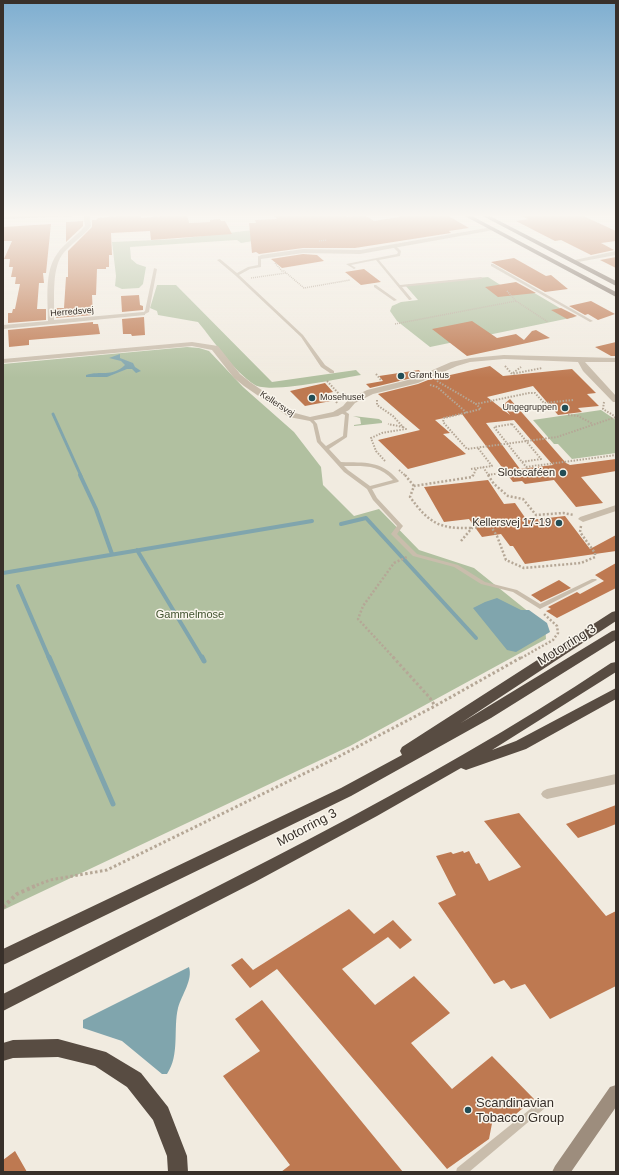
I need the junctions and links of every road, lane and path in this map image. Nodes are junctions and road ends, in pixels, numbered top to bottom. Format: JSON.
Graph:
{"nodes":[{"id":1,"x":54,"y":269,"type":"edge"},
{"id":2,"x":155,"y":269,"type":"dead end"},
{"id":3,"x":230,"y":269,"type":"edge"},
{"id":4,"x":248,"y":269,"type":"edge"},
{"id":5,"x":281,"y":269,"type":"edge"},
{"id":6,"x":385,"y":269,"type":"edge"},
{"id":7,"x":499,"y":269,"type":"edge"},
{"id":8,"x":567,"y":269,"type":"edge"},
{"id":9,"x":588,"y":269,"type":"edge"},
{"id":10,"x":286,"y":272,"type":"junction"},
{"id":11,"x":237,"y":275,"type":"junction"},
{"id":12,"x":481,"y":278,"type":"dead end"},
{"id":13,"x":242,"y":280,"type":"junction"},
{"id":14,"x":350,"y":280,"type":"dead end"},
{"id":15,"x":616,"y":284,"type":"edge"},
{"id":16,"x":375,"y":286,"type":"dead end"},
{"id":17,"x":399,"y":286,"type":"junction"},
{"id":18,"x":507,"y":291,"type":"dead end"},
{"id":19,"x":616,"y":295,"type":"edge"},
{"id":20,"x":410,"y":299,"type":"dead end"},
{"id":21,"x":394,"y":300,"type":"dead end"},
{"id":22,"x":516,"y":301,"type":"junction"},
{"id":23,"x":143,"y":314,"type":"joint"},
{"id":24,"x":591,"y":321,"type":"dead end"},
{"id":25,"x":51,"y":322,"type":"junction"},
{"id":26,"x":548,"y":322,"type":"dead end"},
{"id":27,"x":395,"y":324,"type":"dead end"},
{"id":28,"x":3,"y":327,"type":"edge"},
{"id":29,"x":580,"y":360,"type":"junction"},
{"id":30,"x":616,"y":360,"type":"edge"},
{"id":31,"x":3,"y":361,"type":"edge"},
{"id":32,"x":504,"y":365,"type":"dead end"},
{"id":33,"x":521,"y":367,"type":"dead end"},
{"id":34,"x":543,"y":368,"type":"dead end"},
{"id":35,"x":332,"y":372,"type":"dead end"},
{"id":36,"x":376,"y":374,"type":"dead end"},
{"id":37,"x":512,"y":374,"type":"junction"},
{"id":38,"x":433,"y":378,"type":"dead end"},
{"id":39,"x":327,"y":382,"type":"dead end"},
{"id":40,"x":383,"y":382,"type":"dead end"},
{"id":41,"x":429,"y":384,"type":"dead end"},
{"id":42,"x":340,"y":396,"type":"dead end"},
{"id":43,"x":379,"y":397,"type":"dead end"},
{"id":44,"x":614,"y":398,"type":"edge"},
{"id":45,"x":572,"y":400,"type":"dead end"},
{"id":46,"x":476,"y":404,"type":"junction"},
{"id":47,"x":341,"y":411,"type":"junction"},
{"id":48,"x":467,"y":413,"type":"junction"},
{"id":49,"x":568,"y":414,"type":"dead end"},
{"id":50,"x":616,"y":417,"type":"edge"},
{"id":51,"x":310,"y":419,"type":"junction"},
{"id":52,"x":388,"y":424,"type":"dead end"},
{"id":53,"x":593,"y":425,"type":"junction"},
{"id":54,"x":403,"y":427,"type":"junction"},
{"id":55,"x":526,"y":441,"type":"junction"},
{"id":56,"x":507,"y":444,"type":"junction"},
{"id":57,"x":326,"y":448,"type":"junction"},
{"id":58,"x":478,"y":448,"type":"junction"},
{"id":59,"x":616,"y":455,"type":"edge"},
{"id":60,"x":386,"y":462,"type":"dead end"},
{"id":61,"x":522,"y":462,"type":"junction"},
{"id":62,"x":341,"y":464,"type":"junction"},
{"id":63,"x":483,"y":467,"type":"junction"},
{"id":64,"x":526,"y":467,"type":"junction"},
{"id":65,"x":397,"y":469,"type":"dead end"},
{"id":66,"x":472,"y":469,"type":"dead end"},
{"id":67,"x":476,"y":469,"type":"junction"},
{"id":68,"x":488,"y":475,"type":"junction"},
{"id":69,"x":414,"y":486,"type":"junction"},
{"id":70,"x":369,"y":488,"type":"junction"},
{"id":71,"x":616,"y":508,"type":"edge"},
{"id":72,"x":583,"y":519,"type":"junction"},
{"id":73,"x":472,"y":528,"type":"junction"},
{"id":74,"x":461,"y":540,"type":"dead end"},
{"id":75,"x":399,"y":561,"type":"dead end"},
{"id":76,"x":594,"y":580,"type":"dead end"},
{"id":77,"x":540,"y":608,"type":"junction"},
{"id":78,"x":616,"y":615,"type":"edge"},
{"id":79,"x":616,"y":634,"type":"edge"},
{"id":80,"x":616,"y":666,"type":"edge"},
{"id":81,"x":616,"y":693,"type":"edge"},
{"id":82,"x":435,"y":706,"type":"junction"},
{"id":83,"x":438,"y":775,"type":"junction"},
{"id":84,"x":616,"y":779,"type":"edge"},
{"id":85,"x":346,"y":792,"type":"junction"},
{"id":86,"x":547,"y":794,"type":"dead end"},
{"id":87,"x":3,"y":907,"type":"edge"},
{"id":88,"x":3,"y":957,"type":"edge"},
{"id":89,"x":3,"y":1003,"type":"edge"},
{"id":90,"x":3,"y":1052,"type":"edge"},
{"id":91,"x":616,"y":1093,"type":"edge"},
{"id":92,"x":542,"y":1105,"type":"dead end"},
{"id":93,"x":178,"y":1172,"type":"edge"},
{"id":94,"x":461,"y":1172,"type":"edge"},
{"id":95,"x":561,"y":1172,"type":"edge"}],
"edges":[{"from":1,"to":25,"type":"street"},
{"from":2,"to":23,"type":"lane"},
{"from":3,"to":11,"type":"lane"},
{"from":4,"to":11,"type":"lane"},
{"from":5,"to":10,"type":"path"},
{"from":6,"to":17,"type":"lane"},
{"from":7,"to":24,"type":"lane"},
{"from":8,"to":19,"type":"main road"},
{"from":9,"to":15,"type":"main road"},
{"from":10,"to":13,"type":"path"},
{"from":10,"to":14,"type":"path"},
{"from":11,"to":13,"type":"lane"},
{"from":12,"to":17,"type":"lane"},
{"from":13,"to":35,"type":"lane"},
{"from":16,"to":21,"type":"lane"},
{"from":17,"to":20,"type":"lane"},
{"from":18,"to":22,"type":"path"},
{"from":22,"to":26,"type":"path"},
{"from":22,"to":27,"type":"path"},
{"from":23,"to":25,"type":"street","name":"Herredsvej"},
{"from":25,"to":28,"type":"street","name":"Herredsvej"},
{"from":29,"to":30,"type":"street","name":"Kellersvej"},
{"from":29,"to":44,"type":"street"},
{"from":29,"to":47,"type":"street","name":"Kellersvej"},
{"from":31,"to":51,"type":"street","name":"Kellersvej"},
{"from":32,"to":37,"type":"path"},
{"from":33,"to":37,"type":"path"},
{"from":34,"to":37,"type":"path"},
{"from":36,"to":40,"type":"path"},
{"from":38,"to":46,"type":"path"},
{"from":39,"to":42,"type":"path"},
{"from":41,"to":48,"type":"path"},
{"from":43,"to":54,"type":"path"},
{"from":44,"to":50,"type":"path"},
{"from":45,"to":46,"type":"path"},
{"from":46,"to":48,"type":"path"},
{"from":47,"to":51,"type":"street","name":"Kellersvej"},
{"from":47,"to":57,"type":"lane"},
{"from":48,"to":58,"type":"path"},
{"from":49,"to":53,"type":"path"},
{"from":50,"to":53,"type":"path"},
{"from":51,"to":57,"type":"lane"},
{"from":52,"to":54,"type":"path"},
{"from":53,"to":55,"type":"path"},
{"from":54,"to":60,"type":"path"},
{"from":55,"to":56,"type":"path"},
{"from":55,"to":56,"type":"path"},
{"from":55,"to":61,"type":"path"},
{"from":56,"to":58,"type":"path"},
{"from":56,"to":61,"type":"path"},
{"from":57,"to":62,"type":"lane"},
{"from":58,"to":63,"type":"path"},
{"from":59,"to":64,"type":"path"},
{"from":61,"to":64,"type":"path"},
{"from":62,"to":70,"type":"lane"},
{"from":62,"to":70,"type":"lane"},
{"from":63,"to":67,"type":"path"},
{"from":63,"to":68,"type":"path"},
{"from":64,"to":68,"type":"path"},
{"from":65,"to":69,"type":"path"},
{"from":66,"to":67,"type":"path"},
{"from":67,"to":69,"type":"path"},
{"from":68,"to":72,"type":"path"},
{"from":69,"to":73,"type":"path"},
{"from":70,"to":77,"type":"lane"},
{"from":71,"to":72,"type":"street"},
{"from":72,"to":73,"type":"path"},
{"from":73,"to":74,"type":"path"},
{"from":75,"to":82,"type":"path"},
{"from":76,"to":77,"type":"lane"},
{"from":77,"to":82,"type":"path"},
{"from":78,"to":85,"type":"highway"},
{"from":79,"to":85,"type":"highway","name":"Motorring 3"},
{"from":80,"to":83,"type":"highway","name":"Motorring 3"},
{"from":81,"to":83,"type":"highway"},
{"from":82,"to":87,"type":"path"},
{"from":83,"to":89,"type":"highway","name":"Motorring 3"},
{"from":84,"to":86,"type":"street"},
{"from":85,"to":88,"type":"highway","name":"Motorring 3"},
{"from":90,"to":93,"type":"highway"},
{"from":91,"to":95,"type":"street"},
{"from":92,"to":94,"type":"lane"}]}
